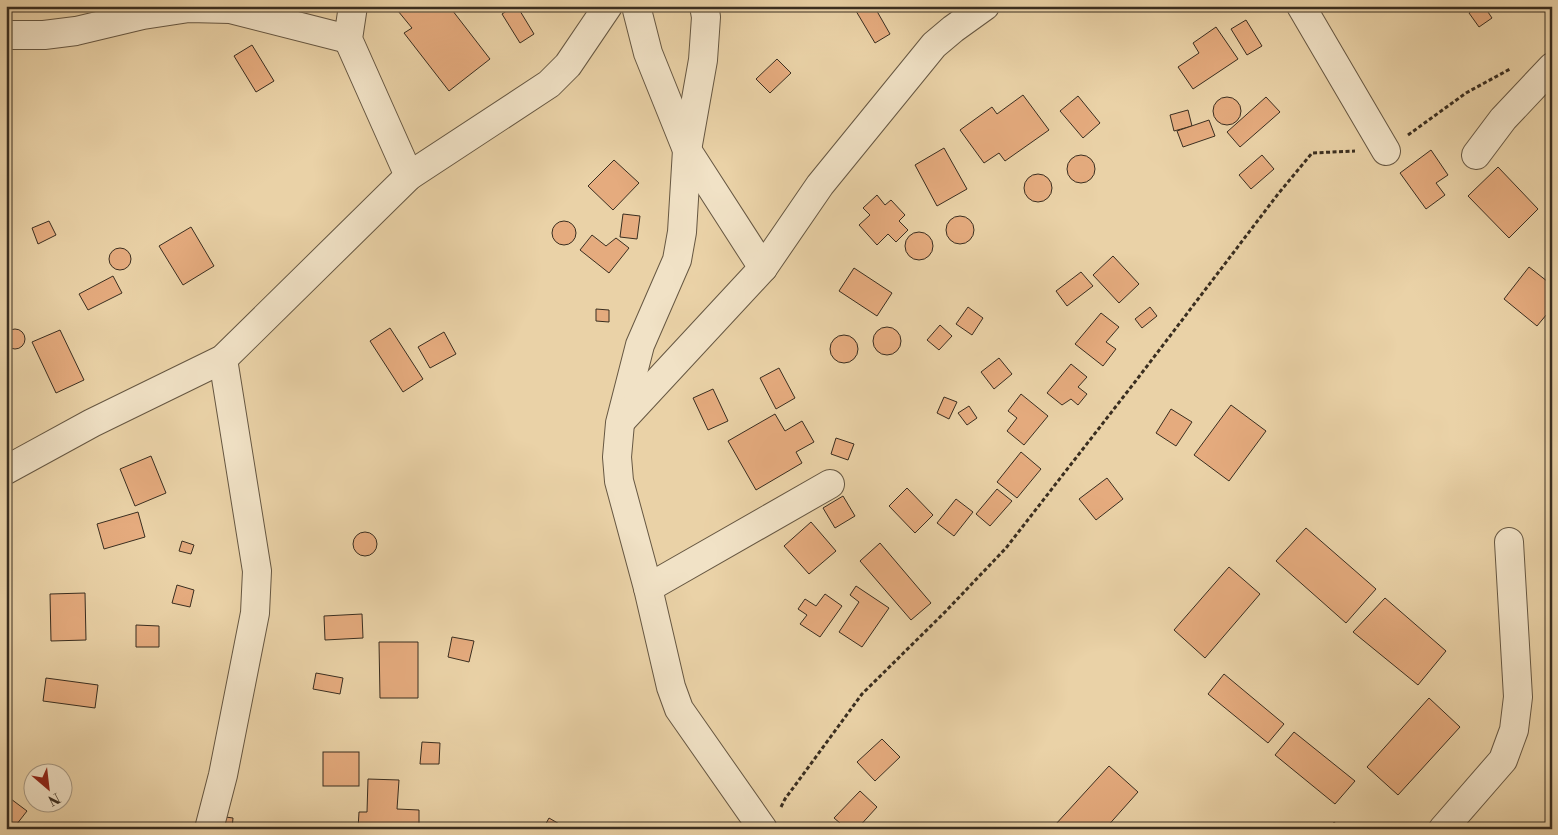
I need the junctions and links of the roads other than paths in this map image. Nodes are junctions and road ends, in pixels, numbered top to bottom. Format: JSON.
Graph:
{"nodes":[{"id":1,"x":353,"y":6,"type":"edge"},
{"id":2,"x":608,"y":6,"type":"edge"},
{"id":3,"x":636,"y":6,"type":"edge"},
{"id":4,"x":704,"y":6,"type":"edge"},
{"id":5,"x":985,"y":6,"type":"edge"},
{"id":6,"x":1302,"y":6,"type":"edge"},
{"id":7,"x":6,"y":35,"type":"edge"},
{"id":8,"x":348,"y":39,"type":"junction"},
{"id":9,"x":1552,"y":67,"type":"edge"},
{"id":10,"x":687,"y":150,"type":"junction"},
{"id":11,"x":1386,"y":151,"type":"road end"},
{"id":12,"x":1476,"y":155,"type":"dead end"},
{"id":13,"x":409,"y":176,"type":"junction"},
{"id":14,"x":763,"y":268,"type":"junction"},
{"id":15,"x":223,"y":359,"type":"junction"},
{"id":16,"x":620,"y":423,"type":"junction"},
{"id":17,"x":6,"y":470,"type":"edge"},
{"id":18,"x":830,"y":484,"type":"dead end"},
{"id":19,"x":1509,"y":542,"type":"dead end"},
{"id":20,"x":648,"y":588,"type":"junction"},
{"id":21,"x":771,"y":821,"type":"edge"},
{"id":22,"x":210,"y":829,"type":"edge"},
{"id":23,"x":1443,"y":829,"type":"edge"}],
"edges":[{"from":1,"to":8,"type":"street"},
{"from":2,"to":13,"type":"street"},
{"from":3,"to":10,"type":"street"},
{"from":4,"to":10,"type":"street"},
{"from":5,"to":14,"type":"street"},
{"from":6,"to":11,"type":"street"},
{"from":7,"to":8,"type":"street"},
{"from":8,"to":13,"type":"street"},
{"from":9,"to":12,"type":"street"},
{"from":10,"to":14,"type":"street"},
{"from":10,"to":16,"type":"street"},
{"from":13,"to":15,"type":"street"},
{"from":14,"to":16,"type":"street"},
{"from":15,"to":17,"type":"street"},
{"from":15,"to":22,"type":"street"},
{"from":16,"to":20,"type":"street"},
{"from":18,"to":20,"type":"street"},
{"from":19,"to":23,"type":"street"},
{"from":20,"to":21,"type":"street"}]}
